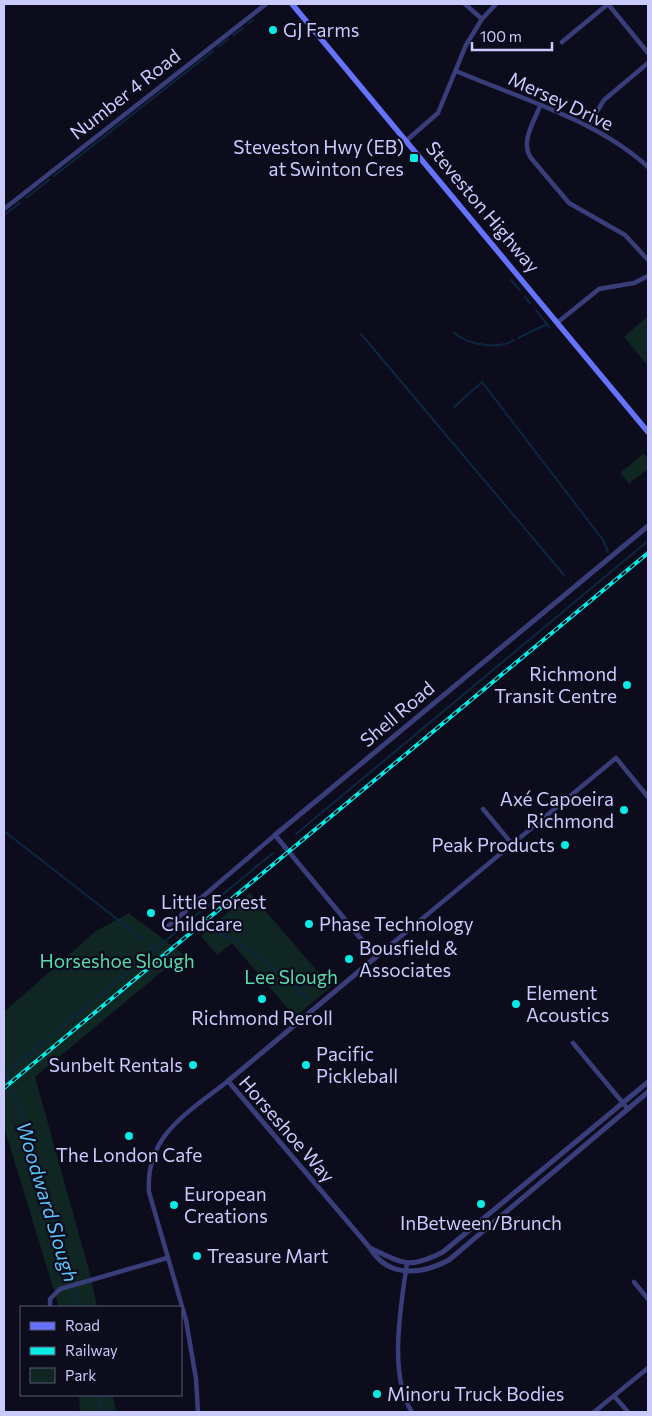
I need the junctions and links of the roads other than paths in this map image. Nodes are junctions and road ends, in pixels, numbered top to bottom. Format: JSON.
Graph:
{"nodes":[{"id":1,"x":266,"y":4,"type":"edge"},
{"id":2,"x":292,"y":4,"type":"edge"},
{"id":3,"x":465,"y":4,"type":"edge"},
{"id":4,"x":496,"y":4,"type":"edge"},
{"id":5,"x":608,"y":4,"type":"edge"},
{"id":6,"x":482,"y":19,"type":"junction"},
{"id":7,"x":562,"y":42,"type":"dead end"},
{"id":8,"x":648,"y":53,"type":"edge"},
{"id":9,"x":648,"y":63,"type":"edge"},
{"id":10,"x":456,"y":71,"type":"junction"},
{"id":11,"x":540,"y":106,"type":"junction"},
{"id":12,"x":588,"y":126,"type":"junction"},
{"id":13,"x":407,"y":140,"type":"junction"},
{"id":14,"x":648,"y":167,"type":"edge"},
{"id":15,"x":4,"y":208,"type":"edge"},
{"id":16,"x":648,"y":260,"type":"edge"},
{"id":17,"x":648,"y":276,"type":"edge"},
{"id":18,"x":558,"y":322,"type":"junction"},
{"id":19,"x":648,"y":432,"type":"edge"},
{"id":20,"x":648,"y":526,"type":"edge"},
{"id":21,"x":648,"y":797,"type":"edge"},
{"id":22,"x":483,"y":809,"type":"dead end"},
{"id":23,"x":275,"y":835,"type":"junction"},
{"id":24,"x":512,"y":844,"type":"junction"},
{"id":25,"x":167,"y":927,"type":"dead end"},
{"id":26,"x":376,"y":957,"type":"junction"},
{"id":27,"x":573,"y":1043,"type":"dead end"},
{"id":28,"x":228,"y":1081,"type":"junction"},
{"id":29,"x":648,"y":1082,"type":"edge"},
{"id":30,"x":648,"y":1092,"type":"edge"},
{"id":31,"x":624,"y":1102,"type":"junction"},
{"id":32,"x":628,"y":1109,"type":"junction"},
{"id":33,"x":370,"y":1248,"type":"junction"},
{"id":34,"x":167,"y":1258,"type":"junction"},
{"id":35,"x":407,"y":1263,"type":"junction"},
{"id":36,"x":406,"y":1272,"type":"junction"},
{"id":37,"x":634,"y":1282,"type":"dead end"},
{"id":38,"x":648,"y":1299,"type":"edge"},
{"id":39,"x":50,"y":1306,"type":"edge"},
{"id":40,"x":182,"y":1306,"type":"edge"},
{"id":41,"x":182,"y":1307,"type":"edge"},
{"id":42,"x":648,"y":1368,"type":"edge"},
{"id":43,"x":614,"y":1396,"type":"junction"},
{"id":44,"x":198,"y":1412,"type":"edge"},
{"id":45,"x":412,"y":1412,"type":"edge"},
{"id":46,"x":594,"y":1412,"type":"edge"},
{"id":47,"x":628,"y":1412,"type":"edge"}],
"edges":[{"from":1,"to":15,"type":"street","name":"Number 4 Road"},
{"from":2,"to":13,"type":"main road","name":"Steveston Highway"},
{"from":3,"to":6,"type":"street"},
{"from":4,"to":6,"type":"street"},
{"from":5,"to":7,"type":"street"},
{"from":5,"to":8,"type":"street"},
{"from":6,"to":10,"type":"street"},
{"from":9,"to":12,"type":"street"},
{"from":10,"to":11,"type":"street","name":"Mersey Drive"},
{"from":10,"to":13,"type":"street"},
{"from":11,"to":12,"type":"street","name":"Mersey Drive"},
{"from":11,"to":16,"type":"street"},
{"from":12,"to":14,"type":"street","name":"Mersey Drive"},
{"from":13,"to":18,"type":"main road","name":"Steveston Highway"},
{"from":17,"to":18,"type":"street"},
{"from":18,"to":19,"type":"main road","name":"Steveston Highway"},
{"from":20,"to":23,"type":"street","name":"Shell Road"},
{"from":21,"to":24,"type":"street"},
{"from":22,"to":24,"type":"street"},
{"from":23,"to":25,"type":"street","name":"Shell Road"},
{"from":23,"to":26,"type":"street"},
{"from":24,"to":26,"type":"street"},
{"from":26,"to":28,"type":"street"},
{"from":27,"to":31,"type":"street"},
{"from":28,"to":33,"type":"street","name":"Horseshoe Way"},
{"from":28,"to":34,"type":"street","name":"Horseshoe Way"},
{"from":29,"to":31,"type":"street","name":"Horseshoe Way"},
{"from":30,"to":32,"type":"street","name":"Horseshoe Way"},
{"from":31,"to":32,"type":"street"},
{"from":31,"to":35,"type":"street","name":"Horseshoe Way"},
{"from":32,"to":36,"type":"street","name":"Horseshoe Way"},
{"from":33,"to":35,"type":"street","name":"Horseshoe Way"},
{"from":33,"to":36,"type":"street","name":"Horseshoe Way"},
{"from":34,"to":39,"type":"street"},
{"from":34,"to":40,"type":"street","name":"Horseshoe Way"},
{"from":35,"to":36,"type":"street"},
{"from":36,"to":45,"type":"street"},
{"from":37,"to":38,"type":"street"},
{"from":41,"to":44,"type":"street","name":"Horseshoe Way"},
{"from":42,"to":43,"type":"street"},
{"from":43,"to":46,"type":"street"},
{"from":43,"to":47,"type":"street"}]}
